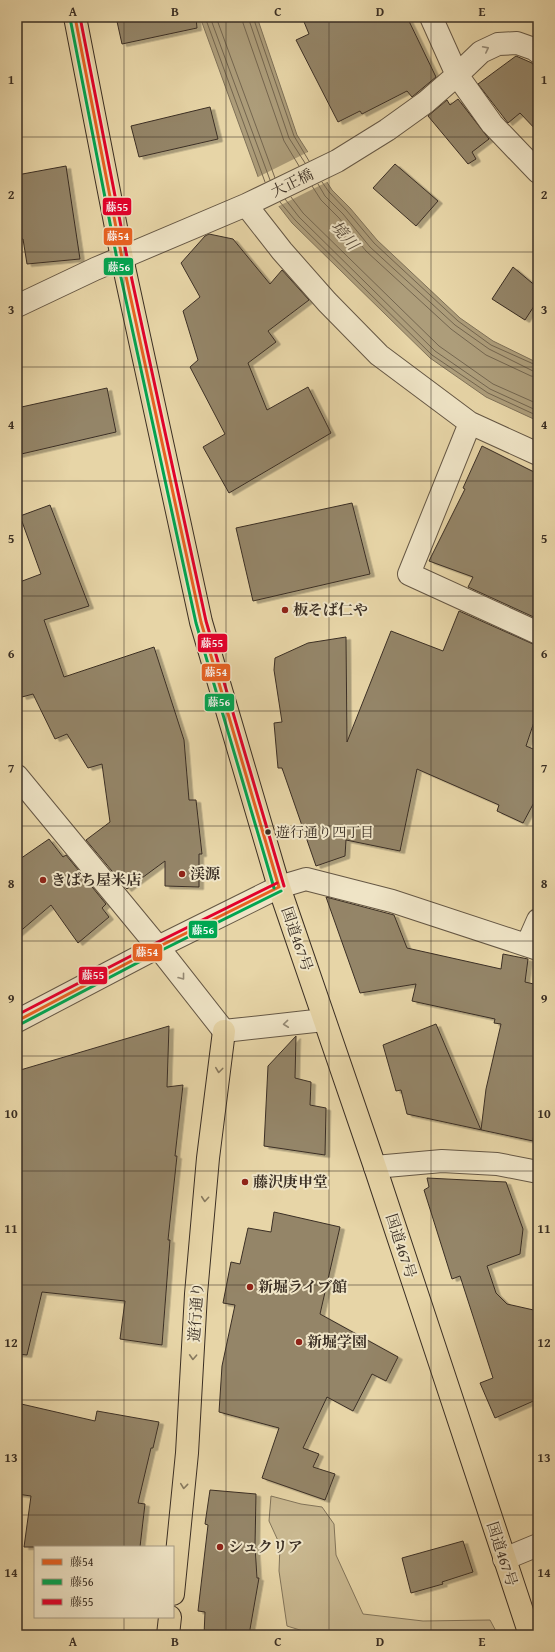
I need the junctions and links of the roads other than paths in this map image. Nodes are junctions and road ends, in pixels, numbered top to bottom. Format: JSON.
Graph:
{"nodes":[{"id":1,"x":75,"y":17,"type":"edge"},
{"id":2,"x":431,"y":17,"type":"edge"},
{"id":3,"x":538,"y":52,"type":"edge"},
{"id":4,"x":457,"y":75,"type":"junction"},
{"id":5,"x":538,"y":172,"type":"edge"},
{"id":6,"x":246,"y":205,"type":"junction"},
{"id":7,"x":122,"y":258,"type":"junction"},
{"id":8,"x":17,"y":306,"type":"edge"},
{"id":9,"x":470,"y":423,"type":"junction"},
{"id":10,"x":538,"y":454,"type":"edge"},
{"id":11,"x":538,"y":633,"type":"edge"},
{"id":12,"x":17,"y":776,"type":"edge"},
{"id":13,"x":279,"y":886,"type":"junction"},
{"id":14,"x":538,"y":920,"type":"edge"},
{"id":15,"x":158,"y":947,"type":"junction"},
{"id":16,"x":532,"y":947,"type":"edge"},
{"id":17,"x":324,"y":1020,"type":"junction"},
{"id":18,"x":17,"y":1021,"type":"edge"},
{"id":19,"x":224,"y":1031,"type":"junction"},
{"id":20,"x":375,"y":1167,"type":"junction"},
{"id":21,"x":538,"y":1172,"type":"edge"},
{"id":22,"x":538,"y":1545,"type":"edge"},
{"id":23,"x":504,"y":1559,"type":"junction"},
{"id":24,"x":174,"y":1584,"type":"edge"},
{"id":25,"x":170,"y":1618,"type":"edge"},
{"id":26,"x":168,"y":1635,"type":"edge"},
{"id":27,"x":530,"y":1635,"type":"edge"}],
"edges":[{"from":1,"to":7,"type":"main road","name":"国道467号"},
{"from":2,"to":4,"type":"street"},
{"from":4,"to":3,"type":"street","name":"大正橋","one_way":true},
{"from":4,"to":5,"type":"street"},
{"from":4,"to":6,"type":"street","name":"大正橋"},
{"from":6,"to":7,"type":"street","name":"大正橋"},
{"from":6,"to":9,"type":"street"},
{"from":7,"to":8,"type":"street","name":"大正橋"},
{"from":7,"to":13,"type":"main road","name":"国道467号"},
{"from":9,"to":10,"type":"street"},
{"from":9,"to":11,"type":"street"},
{"from":12,"to":15,"type":"street"},
{"from":13,"to":15,"type":"street"},
{"from":13,"to":16,"type":"street"},
{"from":13,"to":17,"type":"main road","name":"国道467号"},
{"from":14,"to":16,"type":"street"},
{"from":15,"to":18,"type":"street"},
{"from":15,"to":19,"type":"street","one_way":true},
{"from":17,"to":19,"type":"street","one_way":true},
{"from":17,"to":20,"type":"main road","name":"国道467号"},
{"from":19,"to":24,"type":"main road","name":"遊行通り","one_way":true},
{"from":20,"to":21,"type":"street"},
{"from":20,"to":23,"type":"main road","name":"国道467号"},
{"from":22,"to":23,"type":"street"},
{"from":23,"to":27,"type":"main road","name":"国道467号"},
{"from":25,"to":26,"type":"main road"}]}
